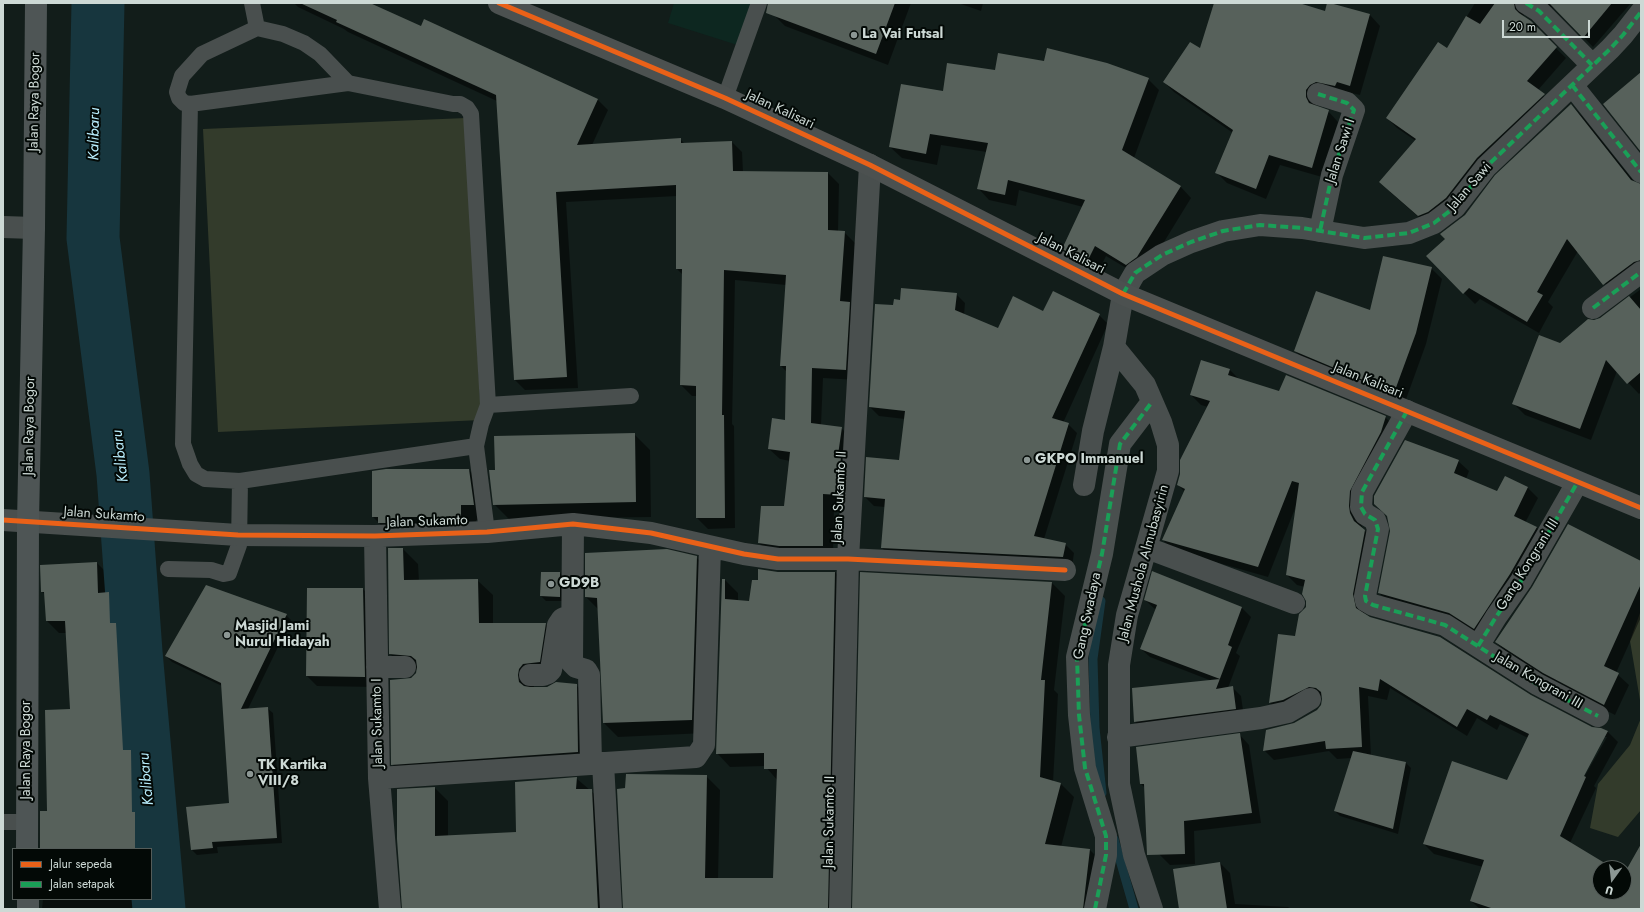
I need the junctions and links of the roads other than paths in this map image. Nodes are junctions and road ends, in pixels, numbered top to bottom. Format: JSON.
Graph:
{"nodes":[{"id":1,"x":36,"y":3,"type":"edge"},
{"id":2,"x":252,"y":3,"type":"edge"},
{"id":3,"x":499,"y":3,"type":"edge"},
{"id":4,"x":759,"y":3,"type":"edge"},
{"id":5,"x":1526,"y":3,"type":"edge"},
{"id":6,"x":1641,"y":12,"type":"edge"},
{"id":7,"x":257,"y":28,"type":"junction"},
{"id":8,"x":1592,"y":65,"type":"junction"},
{"id":9,"x":348,"y":83,"type":"junction"},
{"id":10,"x":1572,"y":85,"type":"junction"},
{"id":11,"x":1318,"y":94,"type":"dead end"},
{"id":12,"x":725,"y":98,"type":"junction"},
{"id":13,"x":190,"y":104,"type":"junction"},
{"id":14,"x":870,"y":165,"type":"junction"},
{"id":15,"x":1641,"y":172,"type":"edge"},
{"id":16,"x":3,"y":227,"type":"edge"},
{"id":17,"x":34,"y":228,"type":"junction"},
{"id":18,"x":1320,"y":231,"type":"junction"},
{"id":19,"x":1641,"y":272,"type":"edge"},
{"id":20,"x":1128,"y":296,"type":"junction"},
{"id":21,"x":1593,"y":308,"type":"dead end"},
{"id":22,"x":1114,"y":347,"type":"junction"},
{"id":23,"x":631,"y":396,"type":"dead end"},
{"id":24,"x":1152,"y":402,"type":"junction"},
{"id":25,"x":488,"y":405,"type":"junction"},
{"id":26,"x":1407,"y":411,"type":"junction"},
{"id":27,"x":476,"y":446,"type":"junction"},
{"id":28,"x":240,"y":481,"type":"junction"},
{"id":29,"x":1577,"y":483,"type":"junction"},
{"id":30,"x":1084,"y":485,"type":"dead end"},
{"id":31,"x":1641,"y":508,"type":"edge"},
{"id":32,"x":3,"y":520,"type":"edge"},
{"id":33,"x":28,"y":522,"type":"junction"},
{"id":34,"x":573,"y":524,"type":"junction"},
{"id":35,"x":487,"y":532,"type":"junction"},
{"id":36,"x":238,"y":535,"type":"junction"},
{"id":37,"x":375,"y":536,"type":"junction"},
{"id":38,"x":710,"y":547,"type":"junction"},
{"id":39,"x":1147,"y":548,"type":"junction"},
{"id":40,"x":848,"y":559,"type":"junction"},
{"id":41,"x":168,"y":569,"type":"dead end"},
{"id":42,"x":1065,"y":570,"type":"dead end"},
{"id":43,"x":1294,"y":603,"type":"dead end"},
{"id":44,"x":571,"y":615,"type":"junction"},
{"id":45,"x":1478,"y":646,"type":"junction"},
{"id":46,"x":377,"y":666,"type":"junction"},
{"id":47,"x":405,"y":667,"type":"dead end"},
{"id":48,"x":530,"y":674,"type":"dead end"},
{"id":49,"x":1310,"y":699,"type":"dead end"},
{"id":50,"x":1598,"y":716,"type":"dead end"},
{"id":51,"x":1118,"y":737,"type":"junction"},
{"id":52,"x":597,"y":763,"type":"junction"},
{"id":53,"x":379,"y":778,"type":"junction"},
{"id":54,"x":3,"y":822,"type":"edge"},
{"id":55,"x":26,"y":822,"type":"junction"},
{"id":56,"x":27,"y":848,"type":"edge"},
{"id":57,"x":390,"y":909,"type":"edge"},
{"id":58,"x":611,"y":909,"type":"edge"},
{"id":59,"x":840,"y":909,"type":"edge"},
{"id":60,"x":1095,"y":909,"type":"edge"},
{"id":61,"x":1152,"y":909,"type":"edge"}],
"edges":[{"from":1,"to":17,"type":"highway","name":"Jalan Raya Bogor"},
{"from":2,"to":7,"type":"lane"},
{"from":3,"to":12,"type":"street","name":"Jalan Kalisari"},
{"from":4,"to":12,"type":"lane"},
{"from":5,"to":8,"type":"street"},
{"from":6,"to":8,"type":"street","name":"Jalan Sawi"},
{"from":7,"to":9,"type":"lane"},
{"from":7,"to":13,"type":"lane"},
{"from":8,"to":10,"type":"street","name":"Jalan Sawi"},
{"from":9,"to":13,"type":"lane"},
{"from":9,"to":25,"type":"lane"},
{"from":10,"to":15,"type":"street"},
{"from":10,"to":18,"type":"street","name":"Jalan Sawi"},
{"from":11,"to":18,"type":"street","name":"Jalan Sawi I"},
{"from":12,"to":14,"type":"street","name":"Jalan Kalisari"},
{"from":13,"to":28,"type":"lane"},
{"from":14,"to":20,"type":"street","name":"Jalan Kalisari"},
{"from":14,"to":40,"type":"street","name":"Jalan Sukamto II"},
{"from":16,"to":17,"type":"street"},
{"from":17,"to":33,"type":"highway","name":"Jalan Raya Bogor"},
{"from":18,"to":20,"type":"street","name":"Jalan Sawi"},
{"from":19,"to":21,"type":"street"},
{"from":20,"to":22,"type":"street"},
{"from":20,"to":26,"type":"street","name":"Jalan Kalisari"},
{"from":22,"to":24,"type":"street","name":"Jalan Mushola Almubasyirin"},
{"from":22,"to":30,"type":"street"},
{"from":23,"to":25,"type":"lane"},
{"from":24,"to":39,"type":"street","name":"Jalan Mushola Almubasyirin"},
{"from":24,"to":60,"type":"street","name":"Gang Swadaya"},
{"from":25,"to":27,"type":"lane"},
{"from":26,"to":29,"type":"street","name":"Jalan Kalisari"},
{"from":26,"to":45,"type":"street","name":"Jalan Kongrani III"},
{"from":27,"to":28,"type":"lane"},
{"from":27,"to":35,"type":"lane"},
{"from":28,"to":36,"type":"lane"},
{"from":29,"to":31,"type":"street","name":"Jalan Kalisari"},
{"from":29,"to":45,"type":"street","name":"Gang Kongrani III"},
{"from":32,"to":33,"type":"street","name":"Jalan Sukamto"},
{"from":33,"to":36,"type":"street","name":"Jalan Sukamto"},
{"from":33,"to":55,"type":"highway","name":"Jalan Raya Bogor"},
{"from":34,"to":35,"type":"street","name":"Jalan Sukamto"},
{"from":34,"to":38,"type":"street","name":"Jalan Sukamto"},
{"from":34,"to":44,"type":"street"},
{"from":35,"to":37,"type":"street","name":"Jalan Sukamto"},
{"from":36,"to":37,"type":"street","name":"Jalan Sukamto"},
{"from":36,"to":41,"type":"lane"},
{"from":37,"to":46,"type":"street","name":"Jalan Sukamto I"},
{"from":38,"to":40,"type":"street","name":"Jalan Sukamto"},
{"from":38,"to":52,"type":"street"},
{"from":39,"to":43,"type":"street"},
{"from":39,"to":51,"type":"street","name":"Jalan Mushola Almubasyirin"},
{"from":40,"to":42,"type":"street","name":"Jalan Sukamto"},
{"from":40,"to":59,"type":"street","name":"Jalan Sukamto II"},
{"from":44,"to":48,"type":"street"},
{"from":44,"to":52,"type":"street"},
{"from":45,"to":50,"type":"street","name":"Jalan Kongrani III"},
{"from":46,"to":47,"type":"street"},
{"from":46,"to":53,"type":"street","name":"Jalan Sukamto I"},
{"from":49,"to":51,"type":"street"},
{"from":51,"to":61,"type":"street","name":"Jalan Mushola Almubasyirin"},
{"from":52,"to":53,"type":"street"},
{"from":52,"to":58,"type":"street"},
{"from":53,"to":57,"type":"street","name":"Jalan Sukamto I"},
{"from":54,"to":55,"type":"lane"},
{"from":55,"to":56,"type":"highway","name":"Jalan Raya Bogor"}]}
